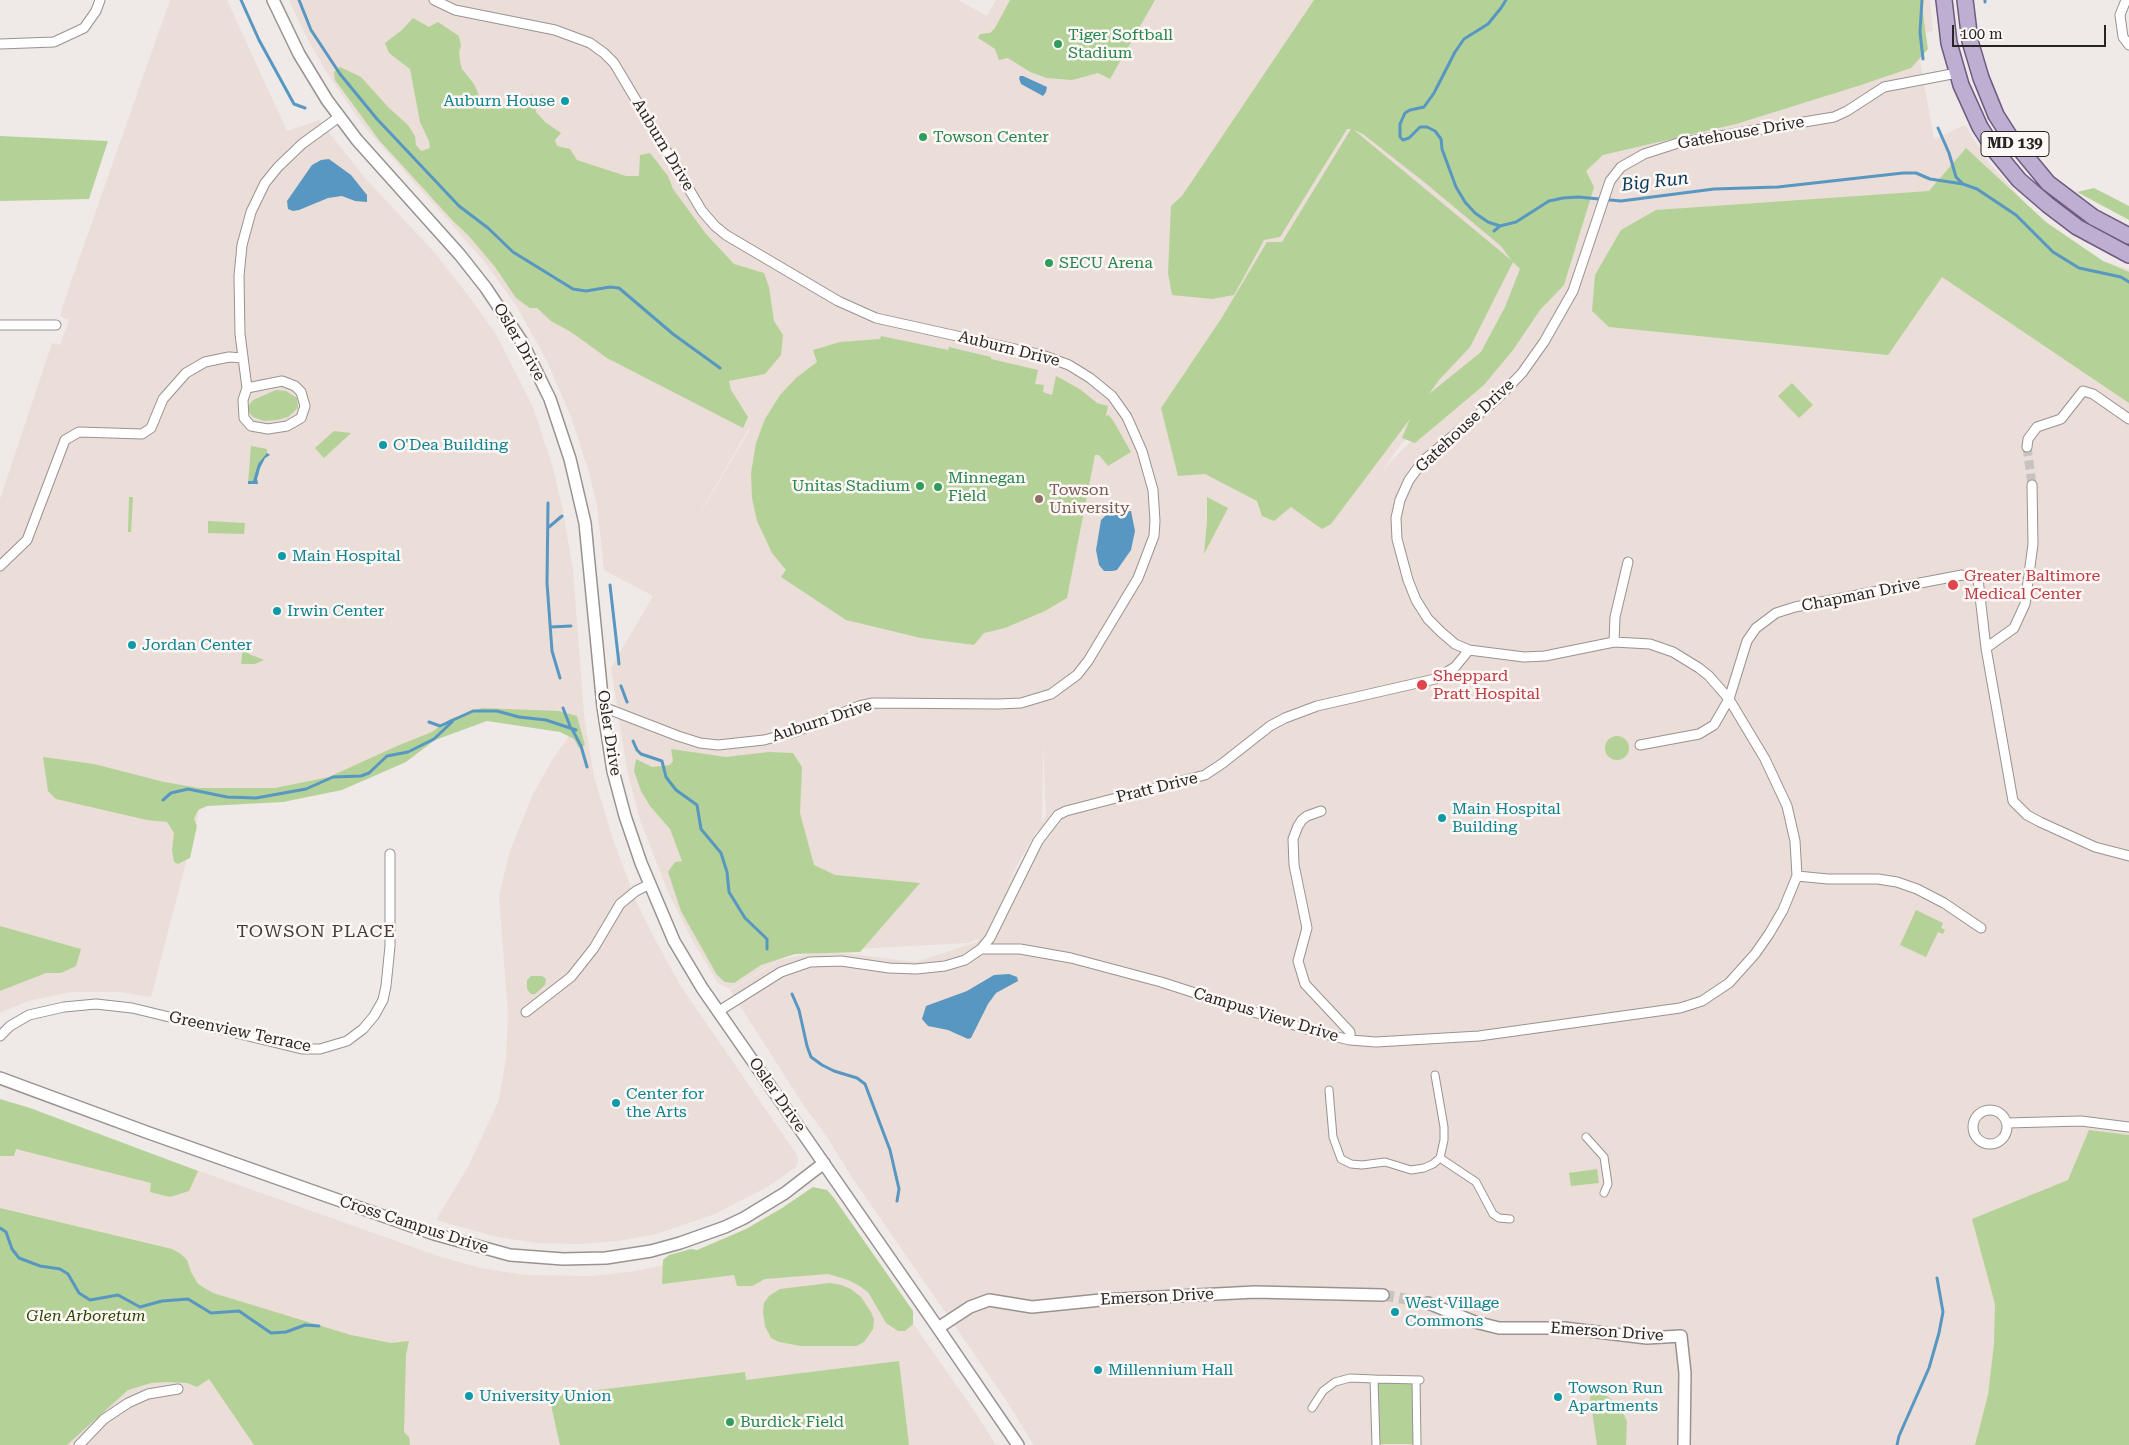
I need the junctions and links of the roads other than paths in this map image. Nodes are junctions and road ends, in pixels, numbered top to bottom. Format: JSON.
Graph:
{"nodes":[{"id":1,"x":100,"y":0,"type":"edge"},
{"id":2,"x":273,"y":0,"type":"edge"},
{"id":3,"x":434,"y":0,"type":"edge"},
{"id":4,"x":1944,"y":0,"type":"edge"},
{"id":5,"x":2126,"y":0,"type":"edge"},
{"id":6,"x":1965,"y":3,"type":"edge"},
{"id":7,"x":0,"y":44,"type":"edge"},
{"id":8,"x":2129,"y":45,"type":"edge"},
{"id":9,"x":1957,"y":73,"type":"junction"},
{"id":10,"x":339,"y":117,"type":"junction"},
{"id":11,"x":2030,"y":163,"type":"junction"},
{"id":12,"x":2129,"y":236,"type":"edge"},
{"id":13,"x":2129,"y":255,"type":"edge"},
{"id":14,"x":0,"y":325,"type":"edge"},
{"id":15,"x":56,"y":325,"type":"dead end"},
{"id":16,"x":243,"y":358,"type":"junction"},
{"id":17,"x":247,"y":388,"type":"junction"},
{"id":18,"x":2129,"y":419,"type":"edge"},
{"id":19,"x":2027,"y":447,"type":"tunnel mouth"},
{"id":20,"x":2032,"y":485,"type":"tunnel mouth"},
{"id":21,"x":1628,"y":562,"type":"dead end"},
{"id":22,"x":0,"y":566,"type":"edge"},
{"id":23,"x":1614,"y":642,"type":"junction"},
{"id":24,"x":1986,"y":648,"type":"junction"},
{"id":25,"x":1469,"y":650,"type":"junction"},
{"id":26,"x":1729,"y":699,"type":"junction"},
{"id":27,"x":603,"y":707,"type":"junction"},
{"id":28,"x":1640,"y":745,"type":"dead end"},
{"id":29,"x":1321,"y":811,"type":"dead end"},
{"id":30,"x":390,"y":854,"type":"dead end"},
{"id":31,"x":2129,"y":856,"type":"edge"},
{"id":32,"x":1797,"y":876,"type":"junction"},
{"id":33,"x":650,"y":884,"type":"junction"},
{"id":34,"x":1981,"y":928,"type":"dead end"},
{"id":35,"x":980,"y":949,"type":"junction"},
{"id":36,"x":719,"y":1011,"type":"junction"},
{"id":37,"x":526,"y":1012,"type":"dead end"},
{"id":38,"x":0,"y":1036,"type":"edge"},
{"id":39,"x":1350,"y":1040,"type":"junction"},
{"id":40,"x":1435,"y":1075,"type":"dead end"},
{"id":41,"x":0,"y":1078,"type":"edge"},
{"id":42,"x":1329,"y":1090,"type":"dead end"},
{"id":43,"x":2007,"y":1123,"type":"junction"},
{"id":44,"x":2129,"y":1127,"type":"edge"},
{"id":45,"x":1586,"y":1136,"type":"dead end"},
{"id":46,"x":1440,"y":1158,"type":"junction"},
{"id":47,"x":824,"y":1163,"type":"junction"},
{"id":48,"x":1604,"y":1193,"type":"dead end"},
{"id":49,"x":1510,"y":1219,"type":"dead end"},
{"id":50,"x":1383,"y":1295,"type":"tunnel mouth"},
{"id":51,"x":1428,"y":1303,"type":"tunnel mouth"},
{"id":52,"x":938,"y":1328,"type":"junction"},
{"id":53,"x":1374,"y":1379,"type":"junction"},
{"id":54,"x":178,"y":1389,"type":"dead end"},
{"id":55,"x":1312,"y":1408,"type":"dead end"},
{"id":56,"x":79,"y":1445,"type":"edge"},
{"id":57,"x":1018,"y":1445,"type":"edge"},
{"id":58,"x":1376,"y":1445,"type":"edge"},
{"id":59,"x":1417,"y":1445,"type":"edge"},
{"id":60,"x":1684,"y":1445,"type":"edge"}],
"edges":[{"from":1,"to":7,"type":"street"},
{"from":2,"to":10,"type":"street","name":"Osler Drive"},
{"from":3,"to":27,"type":"street","name":"Auburn Drive"},
{"from":4,"to":9,"type":"main road","number":"MD 139"},
{"from":5,"to":8,"type":"street"},
{"from":6,"to":9,"type":"main road"},
{"from":6,"to":11,"type":"main road","number":"MD 139"},
{"from":9,"to":11,"type":"main road"},
{"from":9,"to":13,"type":"main road","number":"MD 139"},
{"from":9,"to":25,"type":"street","name":"Gatehouse Drive"},
{"from":10,"to":16,"type":"street"},
{"from":10,"to":27,"type":"street","name":"Osler Drive"},
{"from":11,"to":12,"type":"main road","number":"MD 139"},
{"from":14,"to":15,"type":"street"},
{"from":16,"to":17,"type":"street"},
{"from":16,"to":22,"type":"street"},
{"from":17,"to":17,"type":"street"},
{"from":18,"to":19,"type":"street"},
{"from":20,"to":24,"type":"street"},
{"from":21,"to":23,"type":"street"},
{"from":23,"to":25,"type":"street","name":"Gatehouse Drive"},
{"from":23,"to":26,"type":"street","name":"Gatehouse Drive"},
{"from":24,"to":26,"type":"street","name":"Chapman Drive"},
{"from":24,"to":31,"type":"street"},
{"from":25,"to":35,"type":"street","name":"Pratt Drive"},
{"from":26,"to":28,"type":"street"},
{"from":26,"to":32,"type":"street","name":"Gatehouse Drive"},
{"from":27,"to":33,"type":"street","name":"Osler Drive"},
{"from":29,"to":39,"type":"street"},
{"from":30,"to":38,"type":"street","name":"Greenview Terrace"},
{"from":32,"to":34,"type":"street"},
{"from":32,"to":39,"type":"street","name":"Campus View Drive"},
{"from":33,"to":36,"type":"street","name":"Osler Drive"},
{"from":33,"to":37,"type":"street"},
{"from":35,"to":36,"type":"street"},
{"from":35,"to":39,"type":"street","name":"Campus View Drive"},
{"from":36,"to":47,"type":"street","name":"Osler Drive"},
{"from":40,"to":46,"type":"street"},
{"from":41,"to":47,"type":"street","name":"Cross Campus Drive"},
{"from":42,"to":46,"type":"street"},
{"from":43,"to":43,"type":"street"},
{"from":43,"to":44,"type":"street"},
{"from":45,"to":48,"type":"street"},
{"from":46,"to":49,"type":"street"},
{"from":47,"to":52,"type":"street","name":"Osler Drive"},
{"from":50,"to":52,"type":"street","name":"Emerson Drive"},
{"from":51,"to":60,"type":"street","name":"Emerson Drive"},
{"from":52,"to":57,"type":"street","name":"Osler Drive"},
{"from":53,"to":55,"type":"street"},
{"from":53,"to":58,"type":"street"},
{"from":53,"to":59,"type":"street"},
{"from":54,"to":56,"type":"street"}]}
